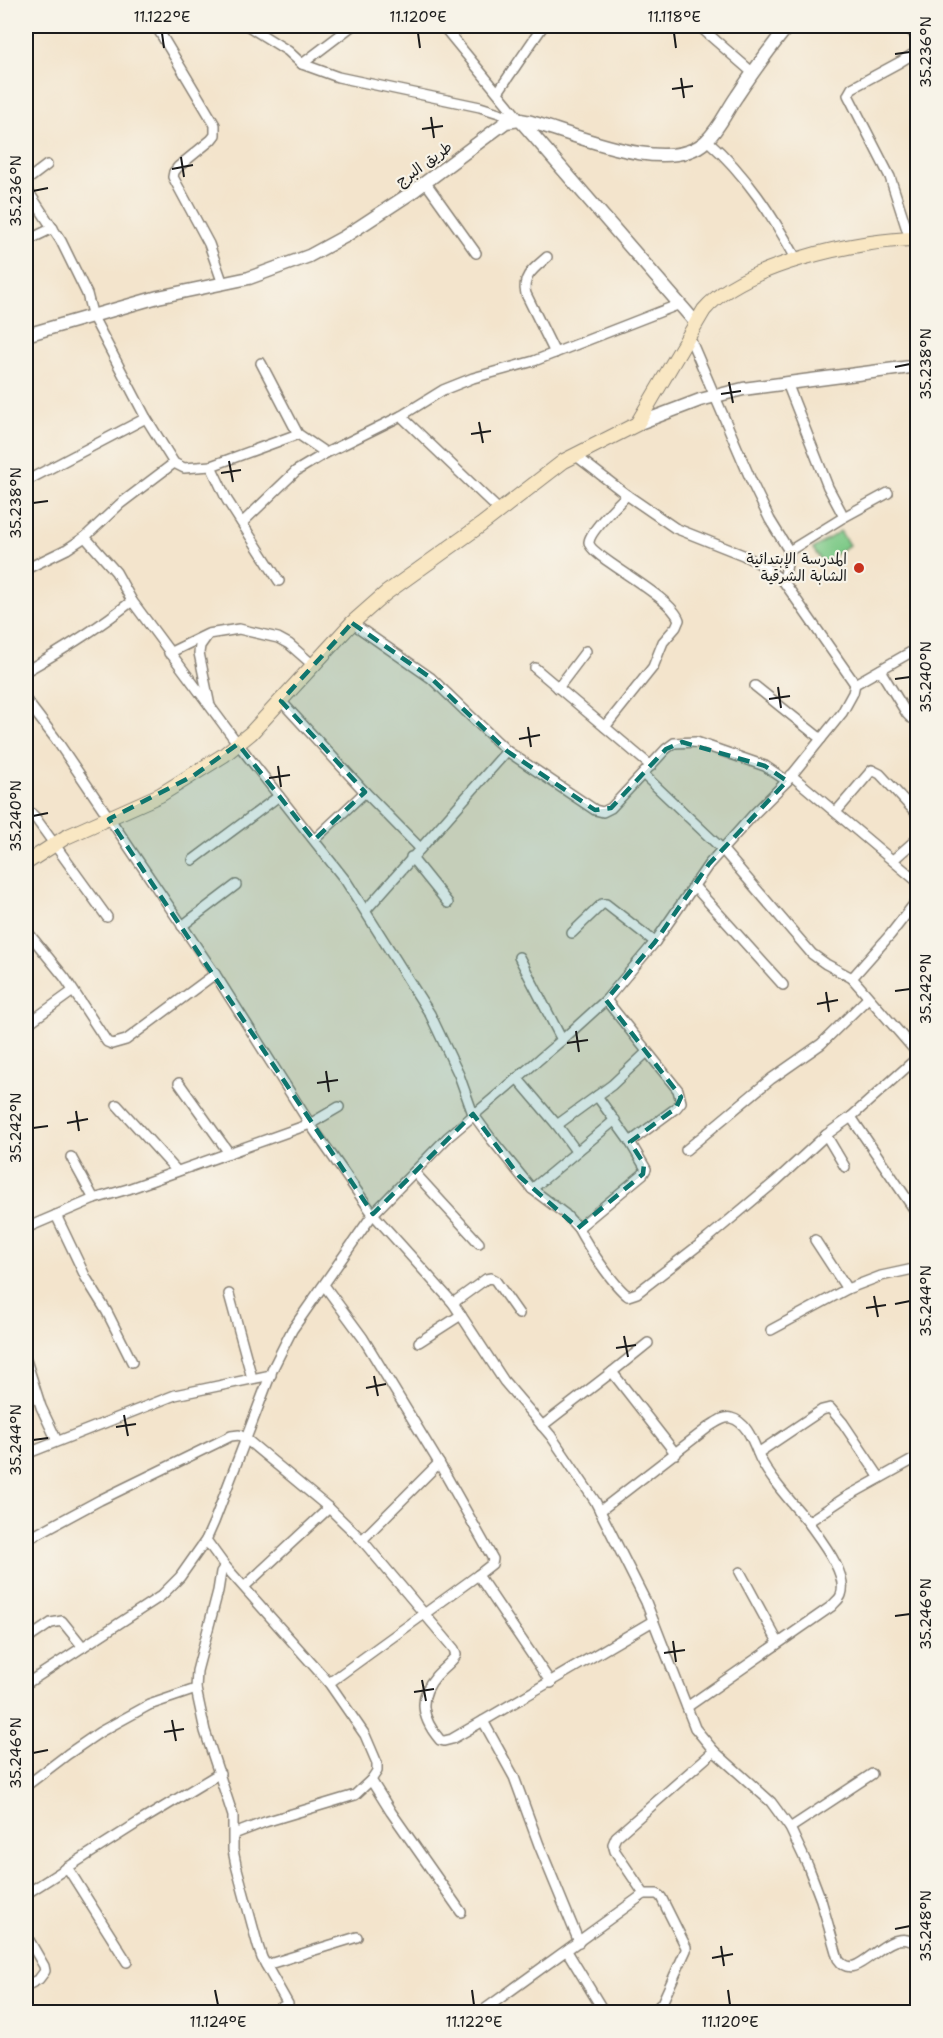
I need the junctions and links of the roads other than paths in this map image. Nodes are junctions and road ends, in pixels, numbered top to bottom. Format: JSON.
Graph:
{"nodes":[{"id":1,"x":156,"y":26,"type":"edge"},
{"id":2,"x":248,"y":26,"type":"edge"},
{"id":3,"x":352,"y":26,"type":"edge"},
{"id":4,"x":443,"y":26,"type":"edge"},
{"id":5,"x":543,"y":26,"type":"edge"},
{"id":6,"x":699,"y":26,"type":"edge"},
{"id":7,"x":788,"y":26,"type":"edge"},
{"id":8,"x":908,"y":26,"type":"edge"},
{"id":9,"x":918,"y":40,"type":"edge"},
{"id":10,"x":918,"y":51,"type":"edge"},
{"id":11,"x":302,"y":64,"type":"junction"},
{"id":12,"x":753,"y":73,"type":"junction"},
{"id":13,"x":498,"y":92,"type":"junction"},
{"id":14,"x":520,"y":120,"type":"junction"},
{"id":15,"x":707,"y":140,"type":"junction"},
{"id":16,"x":47,"y":165,"type":"dead end"},
{"id":17,"x":26,"y":181,"type":"edge"},
{"id":18,"x":426,"y":183,"type":"junction"},
{"id":19,"x":26,"y":188,"type":"edge"},
{"id":20,"x":53,"y":228,"type":"junction"},
{"id":21,"x":914,"y":239,"type":"edge"},
{"id":22,"x":26,"y":241,"type":"edge"},
{"id":23,"x":476,"y":253,"type":"dead end"},
{"id":24,"x":547,"y":257,"type":"dead end"},
{"id":25,"x":797,"y":260,"type":"junction"},
{"id":26,"x":223,"y":284,"type":"junction"},
{"id":27,"x":680,"y":304,"type":"junction"},
{"id":28,"x":93,"y":317,"type":"junction"},
{"id":29,"x":696,"y":323,"type":"junction"},
{"id":30,"x":26,"y":335,"type":"edge"},
{"id":31,"x":689,"y":336,"type":"junction"},
{"id":32,"x":555,"y":353,"type":"junction"},
{"id":33,"x":261,"y":363,"type":"dead end"},
{"id":34,"x":918,"y":366,"type":"edge"},
{"id":35,"x":787,"y":383,"type":"junction"},
{"id":36,"x":714,"y":395,"type":"junction"},
{"id":37,"x":401,"y":416,"type":"junction"},
{"id":38,"x":146,"y":418,"type":"junction"},
{"id":39,"x":637,"y":424,"type":"junction"},
{"id":40,"x":298,"y":434,"type":"junction"},
{"id":41,"x":326,"y":453,"type":"junction"},
{"id":42,"x":575,"y":455,"type":"junction"},
{"id":43,"x":174,"y":463,"type":"junction"},
{"id":44,"x":211,"y":466,"type":"junction"},
{"id":45,"x":26,"y":481,"type":"edge"},
{"id":46,"x":888,"y":494,"type":"dead end"},
{"id":47,"x":627,"y":495,"type":"junction"},
{"id":48,"x":500,"y":511,"type":"junction"},
{"id":49,"x":844,"y":517,"type":"junction"},
{"id":50,"x":242,"y":523,"type":"junction"},
{"id":51,"x":85,"y":537,"type":"junction"},
{"id":52,"x":789,"y":551,"type":"junction"},
{"id":53,"x":26,"y":569,"type":"edge"},
{"id":54,"x":279,"y":580,"type":"dead end"},
{"id":55,"x":784,"y":582,"type":"junction"},
{"id":56,"x":132,"y":601,"type":"junction"},
{"id":57,"x":352,"y":623,"type":"junction"},
{"id":58,"x":208,"y":634,"type":"junction"},
{"id":59,"x":918,"y":648,"type":"edge"},
{"id":60,"x":586,"y":651,"type":"dead end"},
{"id":61,"x":169,"y":653,"type":"junction"},
{"id":62,"x":313,"y":665,"type":"junction"},
{"id":63,"x":535,"y":668,"type":"dead end"},
{"id":64,"x":879,"y":670,"type":"junction"},
{"id":65,"x":26,"y":671,"type":"edge"},
{"id":66,"x":855,"y":684,"type":"junction"},
{"id":67,"x":755,"y":686,"type":"dead end"},
{"id":68,"x":558,"y":688,"type":"junction"},
{"id":69,"x":26,"y":700,"type":"edge"},
{"id":70,"x":281,"y":701,"type":"junction"},
{"id":71,"x":211,"y":708,"type":"junction"},
{"id":72,"x":918,"y":716,"type":"edge"},
{"id":73,"x":604,"y":727,"type":"junction"},
{"id":74,"x":820,"y":739,"type":"junction"},
{"id":75,"x":238,"y":744,"type":"junction"},
{"id":76,"x":507,"y":751,"type":"junction"},
{"id":77,"x":651,"y":766,"type":"junction"},
{"id":78,"x":643,"y":774,"type":"junction"},
{"id":79,"x":789,"y":778,"type":"junction"},
{"id":80,"x":365,"y":792,"type":"junction"},
{"id":81,"x":279,"y":796,"type":"junction"},
{"id":82,"x":26,"y":809,"type":"edge"},
{"id":83,"x":836,"y":812,"type":"junction"},
{"id":84,"x":918,"y":815,"type":"edge"},
{"id":85,"x":109,"y":819,"type":"junction"},
{"id":86,"x":918,"y":838,"type":"edge"},
{"id":87,"x":314,"y":840,"type":"junction"},
{"id":88,"x":54,"y":844,"type":"junction"},
{"id":89,"x":419,"y":847,"type":"junction"},
{"id":90,"x":722,"y":849,"type":"junction"},
{"id":91,"x":411,"y":857,"type":"junction"},
{"id":92,"x":193,"y":860,"type":"dead end"},
{"id":93,"x":893,"y":861,"type":"junction"},
{"id":94,"x":26,"y":863,"type":"edge"},
{"id":95,"x":918,"y":882,"type":"edge"},
{"id":96,"x":236,"y":885,"type":"dead end"},
{"id":97,"x":693,"y":885,"type":"junction"},
{"id":98,"x":918,"y":899,"type":"edge"},
{"id":99,"x":448,"y":903,"type":"dead end"},
{"id":100,"x":366,"y":909,"type":"junction"},
{"id":101,"x":107,"y":917,"type":"dead end"},
{"id":102,"x":182,"y":926,"type":"junction"},
{"id":103,"x":26,"y":930,"type":"edge"},
{"id":104,"x":572,"y":933,"type":"dead end"},
{"id":105,"x":655,"y":942,"type":"junction"},
{"id":106,"x":519,"y":957,"type":"dead end"},
{"id":107,"x":215,"y":974,"type":"junction"},
{"id":108,"x":852,"y":978,"type":"junction"},
{"id":109,"x":783,"y":986,"type":"dead end"},
{"id":110,"x":73,"y":991,"type":"junction"},
{"id":111,"x":868,"y":998,"type":"junction"},
{"id":112,"x":606,"y":1000,"type":"junction"},
{"id":113,"x":26,"y":1026,"type":"edge"},
{"id":114,"x":562,"y":1040,"type":"junction"},
{"id":115,"x":647,"y":1052,"type":"junction"},
{"id":116,"x":918,"y":1056,"type":"edge"},
{"id":117,"x":517,"y":1078,"type":"junction"},
{"id":118,"x":179,"y":1083,"type":"dead end"},
{"id":119,"x":597,"y":1096,"type":"junction"},
{"id":120,"x":117,"y":1104,"type":"dead end"},
{"id":121,"x":339,"y":1107,"type":"dead end"},
{"id":122,"x":473,"y":1114,"type":"junction"},
{"id":123,"x":850,"y":1117,"type":"junction"},
{"id":124,"x":615,"y":1120,"type":"junction"},
{"id":125,"x":310,"y":1124,"type":"junction"},
{"id":126,"x":557,"y":1125,"type":"junction"},
{"id":127,"x":826,"y":1135,"type":"junction"},
{"id":128,"x":630,"y":1142,"type":"junction"},
{"id":129,"x":686,"y":1150,"type":"dead end"},
{"id":130,"x":576,"y":1151,"type":"junction"},
{"id":131,"x":229,"y":1152,"type":"junction"},
{"id":132,"x":71,"y":1157,"type":"dead end"},
{"id":133,"x":845,"y":1167,"type":"dead end"},
{"id":134,"x":177,"y":1171,"type":"junction"},
{"id":135,"x":414,"y":1172,"type":"junction"},
{"id":136,"x":532,"y":1190,"type":"junction"},
{"id":137,"x":94,"y":1199,"type":"junction"},
{"id":138,"x":373,"y":1214,"type":"junction"},
{"id":139,"x":56,"y":1215,"type":"junction"},
{"id":140,"x":918,"y":1215,"type":"edge"},
{"id":141,"x":26,"y":1227,"type":"edge"},
{"id":142,"x":579,"y":1228,"type":"junction"},
{"id":143,"x":815,"y":1240,"type":"dead end"},
{"id":144,"x":479,"y":1243,"type":"dead end"},
{"id":145,"x":917,"y":1268,"type":"edge"},
{"id":146,"x":324,"y":1285,"type":"junction"},
{"id":147,"x":847,"y":1289,"type":"junction"},
{"id":148,"x":229,"y":1294,"type":"dead end"},
{"id":149,"x":453,"y":1303,"type":"junction"},
{"id":150,"x":519,"y":1314,"type":"dead end"},
{"id":151,"x":461,"y":1315,"type":"junction"},
{"id":152,"x":771,"y":1330,"type":"dead end"},
{"id":153,"x":419,"y":1342,"type":"dead end"},
{"id":154,"x":648,"y":1343,"type":"dead end"},
{"id":155,"x":26,"y":1360,"type":"edge"},
{"id":156,"x":132,"y":1362,"type":"dead end"},
{"id":157,"x":612,"y":1372,"type":"junction"},
{"id":158,"x":271,"y":1375,"type":"junction"},
{"id":159,"x":252,"y":1378,"type":"junction"},
{"id":160,"x":28,"y":1379,"type":"edge"},
{"id":161,"x":542,"y":1426,"type":"junction"},
{"id":162,"x":246,"y":1438,"type":"junction"},
{"id":163,"x":57,"y":1441,"type":"junction"},
{"id":164,"x":758,"y":1453,"type":"junction"},
{"id":165,"x":26,"y":1454,"type":"edge"},
{"id":166,"x":676,"y":1454,"type":"junction"},
{"id":167,"x":918,"y":1457,"type":"edge"},
{"id":168,"x":439,"y":1463,"type":"junction"},
{"id":169,"x":880,"y":1478,"type":"junction"},
{"id":170,"x":329,"y":1508,"type":"junction"},
{"id":171,"x":600,"y":1511,"type":"junction"},
{"id":172,"x":808,"y":1522,"type":"junction"},
{"id":173,"x":26,"y":1540,"type":"edge"},
{"id":174,"x":206,"y":1540,"type":"junction"},
{"id":175,"x":362,"y":1540,"type":"junction"},
{"id":176,"x":225,"y":1566,"type":"junction"},
{"id":177,"x":740,"y":1572,"type":"dead end"},
{"id":178,"x":478,"y":1575,"type":"junction"},
{"id":179,"x":244,"y":1587,"type":"junction"},
{"id":180,"x":424,"y":1613,"type":"junction"},
{"id":181,"x":653,"y":1621,"type":"junction"},
{"id":182,"x":26,"y":1640,"type":"edge"},
{"id":183,"x":778,"y":1642,"type":"junction"},
{"id":184,"x":83,"y":1647,"type":"junction"},
{"id":185,"x":329,"y":1683,"type":"junction"},
{"id":186,"x":551,"y":1683,"type":"junction"},
{"id":187,"x":26,"y":1684,"type":"edge"},
{"id":188,"x":196,"y":1689,"type":"junction"},
{"id":189,"x":687,"y":1707,"type":"junction"},
{"id":190,"x":483,"y":1721,"type":"junction"},
{"id":191,"x":714,"y":1751,"type":"junction"},
{"id":192,"x":220,"y":1773,"type":"junction"},
{"id":193,"x":872,"y":1774,"type":"dead end"},
{"id":194,"x":371,"y":1780,"type":"junction"},
{"id":195,"x":26,"y":1786,"type":"edge"},
{"id":196,"x":790,"y":1828,"type":"junction"},
{"id":197,"x":234,"y":1834,"type":"junction"},
{"id":198,"x":67,"y":1867,"type":"junction"},
{"id":199,"x":26,"y":1894,"type":"edge"},
{"id":200,"x":644,"y":1894,"type":"junction"},
{"id":201,"x":461,"y":1912,"type":"dead end"},
{"id":202,"x":26,"y":1935,"type":"edge"},
{"id":203,"x":357,"y":1936,"type":"dead end"},
{"id":204,"x":579,"y":1942,"type":"junction"},
{"id":205,"x":918,"y":1945,"type":"edge"},
{"id":206,"x":567,"y":1951,"type":"junction"},
{"id":207,"x":127,"y":1962,"type":"dead end"},
{"id":208,"x":266,"y":1965,"type":"junction"},
{"id":209,"x":26,"y":1986,"type":"edge"},
{"id":210,"x":290,"y":2008,"type":"edge"},
{"id":211,"x":272,"y":2013,"type":"edge"},
{"id":212,"x":481,"y":2013,"type":"edge"},
{"id":213,"x":604,"y":2013,"type":"edge"},
{"id":214,"x":653,"y":2013,"type":"edge"}],
"edges":[{"from":1,"to":26,"type":"street"},
{"from":2,"to":11,"type":"street"},
{"from":3,"to":11,"type":"street"},
{"from":4,"to":13,"type":"street"},
{"from":5,"to":13,"type":"street"},
{"from":6,"to":12,"type":"street"},
{"from":7,"to":12,"type":"street"},
{"from":8,"to":9,"type":"street"},
{"from":10,"to":21,"type":"street"},
{"from":11,"to":14,"type":"street"},
{"from":12,"to":15,"type":"street"},
{"from":13,"to":14,"type":"street"},
{"from":14,"to":15,"type":"street"},
{"from":14,"to":18,"type":"street","name":"طريق البرج"},
{"from":14,"to":27,"type":"street"},
{"from":15,"to":25,"type":"street"},
{"from":16,"to":17,"type":"street"},
{"from":18,"to":23,"type":"street"},
{"from":18,"to":26,"type":"street","name":"طريق البرج"},
{"from":19,"to":20,"type":"street"},
{"from":20,"to":22,"type":"street"},
{"from":20,"to":28,"type":"street"},
{"from":21,"to":25,"type":"main road"},
{"from":24,"to":32,"type":"street"},
{"from":25,"to":29,"type":"main road"},
{"from":26,"to":28,"type":"street","name":"طريق البرج"},
{"from":27,"to":29,"type":"street"},
{"from":27,"to":32,"type":"street"},
{"from":28,"to":30,"type":"street","name":"طريق البرج"},
{"from":28,"to":38,"type":"street"},
{"from":29,"to":31,"type":"main road"},
{"from":31,"to":36,"type":"street"},
{"from":31,"to":39,"type":"main road"},
{"from":32,"to":37,"type":"street"},
{"from":33,"to":40,"type":"street"},
{"from":34,"to":35,"type":"street"},
{"from":35,"to":36,"type":"street"},
{"from":35,"to":49,"type":"street"},
{"from":36,"to":39,"type":"street"},
{"from":36,"to":52,"type":"street"},
{"from":37,"to":41,"type":"street"},
{"from":37,"to":48,"type":"street"},
{"from":38,"to":43,"type":"street"},
{"from":38,"to":45,"type":"street"},
{"from":39,"to":42,"type":"main road"},
{"from":40,"to":41,"type":"street"},
{"from":40,"to":44,"type":"street"},
{"from":41,"to":50,"type":"street"},
{"from":42,"to":47,"type":"street"},
{"from":42,"to":48,"type":"main road"},
{"from":43,"to":44,"type":"street"},
{"from":43,"to":51,"type":"street"},
{"from":44,"to":50,"type":"street"},
{"from":46,"to":49,"type":"street"},
{"from":47,"to":55,"type":"street"},
{"from":47,"to":73,"type":"street"},
{"from":48,"to":57,"type":"main road"},
{"from":49,"to":52,"type":"street"},
{"from":50,"to":54,"type":"street"},
{"from":51,"to":53,"type":"street"},
{"from":51,"to":56,"type":"street"},
{"from":52,"to":55,"type":"street"},
{"from":55,"to":66,"type":"street"},
{"from":56,"to":61,"type":"street"},
{"from":56,"to":65,"type":"street"},
{"from":57,"to":62,"type":"main road"},
{"from":57,"to":76,"type":"street"},
{"from":58,"to":61,"type":"street"},
{"from":58,"to":62,"type":"street"},
{"from":58,"to":71,"type":"street"},
{"from":59,"to":64,"type":"street"},
{"from":60,"to":68,"type":"street"},
{"from":61,"to":71,"type":"street"},
{"from":62,"to":70,"type":"main road"},
{"from":63,"to":68,"type":"street"},
{"from":64,"to":66,"type":"street"},
{"from":64,"to":72,"type":"street"},
{"from":66,"to":74,"type":"street"},
{"from":67,"to":74,"type":"street"},
{"from":68,"to":73,"type":"street"},
{"from":69,"to":85,"type":"street"},
{"from":70,"to":75,"type":"main road"},
{"from":70,"to":80,"type":"street"},
{"from":71,"to":75,"type":"street"},
{"from":73,"to":77,"type":"street"},
{"from":74,"to":79,"type":"street"},
{"from":75,"to":81,"type":"street"},
{"from":75,"to":85,"type":"main road"},
{"from":76,"to":78,"type":"street"},
{"from":76,"to":89,"type":"street"},
{"from":77,"to":78,"type":"street"},
{"from":77,"to":79,"type":"street"},
{"from":78,"to":90,"type":"street"},
{"from":79,"to":83,"type":"street"},
{"from":79,"to":90,"type":"street"},
{"from":80,"to":87,"type":"street"},
{"from":80,"to":89,"type":"street"},
{"from":81,"to":87,"type":"street"},
{"from":81,"to":92,"type":"street"},
{"from":82,"to":88,"type":"street"},
{"from":83,"to":84,"type":"street"},
{"from":83,"to":93,"type":"street"},
{"from":85,"to":88,"type":"main road"},
{"from":85,"to":102,"type":"street"},
{"from":86,"to":93,"type":"street"},
{"from":87,"to":100,"type":"street"},
{"from":88,"to":94,"type":"main road"},
{"from":88,"to":101,"type":"street"},
{"from":89,"to":91,"type":"street"},
{"from":90,"to":97,"type":"street"},
{"from":90,"to":108,"type":"street"},
{"from":91,"to":99,"type":"street"},
{"from":91,"to":100,"type":"street"},
{"from":93,"to":95,"type":"street"},
{"from":96,"to":102,"type":"street"},
{"from":97,"to":105,"type":"street"},
{"from":97,"to":109,"type":"street"},
{"from":98,"to":108,"type":"street"},
{"from":100,"to":122,"type":"street"},
{"from":102,"to":107,"type":"street"},
{"from":103,"to":110,"type":"street"},
{"from":104,"to":105,"type":"street"},
{"from":105,"to":112,"type":"street"},
{"from":106,"to":114,"type":"street"},
{"from":107,"to":110,"type":"street"},
{"from":107,"to":125,"type":"street"},
{"from":108,"to":111,"type":"street"},
{"from":110,"to":113,"type":"street"},
{"from":111,"to":116,"type":"street"},
{"from":111,"to":129,"type":"street"},
{"from":112,"to":114,"type":"street"},
{"from":112,"to":115,"type":"street"},
{"from":114,"to":117,"type":"street"},
{"from":115,"to":119,"type":"street"},
{"from":115,"to":128,"type":"street"},
{"from":116,"to":123,"type":"street"},
{"from":117,"to":122,"type":"street"},
{"from":117,"to":126,"type":"street"},
{"from":118,"to":131,"type":"street"},
{"from":119,"to":124,"type":"street"},
{"from":119,"to":126,"type":"street"},
{"from":120,"to":134,"type":"street"},
{"from":121,"to":125,"type":"street"},
{"from":122,"to":135,"type":"street"},
{"from":122,"to":136,"type":"street"},
{"from":123,"to":127,"type":"street"},
{"from":123,"to":140,"type":"street"},
{"from":124,"to":128,"type":"street"},
{"from":124,"to":130,"type":"street"},
{"from":125,"to":131,"type":"street"},
{"from":125,"to":138,"type":"street"},
{"from":126,"to":130,"type":"street"},
{"from":127,"to":133,"type":"street"},
{"from":127,"to":142,"type":"street"},
{"from":128,"to":142,"type":"street"},
{"from":130,"to":136,"type":"street"},
{"from":131,"to":134,"type":"street"},
{"from":132,"to":137,"type":"street"},
{"from":134,"to":137,"type":"street"},
{"from":135,"to":138,"type":"street"},
{"from":135,"to":144,"type":"street"},
{"from":136,"to":142,"type":"street"},
{"from":137,"to":139,"type":"street"},
{"from":138,"to":146,"type":"street"},
{"from":138,"to":149,"type":"street"},
{"from":139,"to":141,"type":"street"},
{"from":139,"to":156,"type":"street"},
{"from":143,"to":147,"type":"street"},
{"from":145,"to":147,"type":"street"},
{"from":146,"to":158,"type":"street"},
{"from":146,"to":168,"type":"street"},
{"from":147,"to":152,"type":"street"},
{"from":148,"to":159,"type":"street"},
{"from":149,"to":150,"type":"street"},
{"from":149,"to":151,"type":"street"},
{"from":151,"to":153,"type":"street"},
{"from":151,"to":161,"type":"street"},
{"from":154,"to":157,"type":"street"},
{"from":155,"to":160,"type":"street"},
{"from":157,"to":161,"type":"street"},
{"from":157,"to":166,"type":"street"},
{"from":158,"to":159,"type":"street"},
{"from":158,"to":162,"type":"street"},
{"from":159,"to":163,"type":"street"},
{"from":160,"to":163,"type":"street"},
{"from":161,"to":171,"type":"street"},
{"from":162,"to":170,"type":"street"},
{"from":162,"to":173,"type":"street"},
{"from":162,"to":174,"type":"street"},
{"from":163,"to":165,"type":"street"},
{"from":164,"to":166,"type":"street"},
{"from":164,"to":169,"type":"street"},
{"from":164,"to":172,"type":"street"},
{"from":166,"to":171,"type":"street"},
{"from":167,"to":169,"type":"street"},
{"from":168,"to":175,"type":"street"},
{"from":168,"to":178,"type":"street"},
{"from":169,"to":172,"type":"street"},
{"from":170,"to":175,"type":"street"},
{"from":170,"to":179,"type":"street"},
{"from":171,"to":181,"type":"street"},
{"from":172,"to":183,"type":"street"},
{"from":174,"to":176,"type":"street"},
{"from":174,"to":184,"type":"street"},
{"from":175,"to":180,"type":"street"},
{"from":176,"to":179,"type":"street"},
{"from":176,"to":188,"type":"street"},
{"from":177,"to":183,"type":"street"},
{"from":178,"to":180,"type":"street"},
{"from":178,"to":186,"type":"street"},
{"from":179,"to":185,"type":"street"},
{"from":180,"to":185,"type":"street"},
{"from":180,"to":190,"type":"street"},
{"from":181,"to":186,"type":"street"},
{"from":181,"to":189,"type":"street"},
{"from":182,"to":184,"type":"street"},
{"from":183,"to":189,"type":"street"},
{"from":184,"to":187,"type":"street"},
{"from":185,"to":194,"type":"street"},
{"from":186,"to":190,"type":"street"},
{"from":188,"to":192,"type":"street"},
{"from":188,"to":195,"type":"street"},
{"from":189,"to":191,"type":"street"},
{"from":190,"to":204,"type":"street"},
{"from":191,"to":196,"type":"street"},
{"from":191,"to":200,"type":"street"},
{"from":192,"to":197,"type":"street"},
{"from":192,"to":198,"type":"street"},
{"from":193,"to":196,"type":"street"},
{"from":194,"to":197,"type":"street"},
{"from":194,"to":201,"type":"street"},
{"from":196,"to":205,"type":"street"},
{"from":197,"to":208,"type":"street"},
{"from":198,"to":199,"type":"street"},
{"from":198,"to":207,"type":"street"},
{"from":200,"to":204,"type":"street"},
{"from":200,"to":214,"type":"street"},
{"from":202,"to":209,"type":"street"},
{"from":203,"to":208,"type":"street"},
{"from":204,"to":206,"type":"street"},
{"from":206,"to":212,"type":"street"},
{"from":206,"to":213,"type":"street"},
{"from":208,"to":210,"type":"street"},
{"from":210,"to":211,"type":"street"}]}
